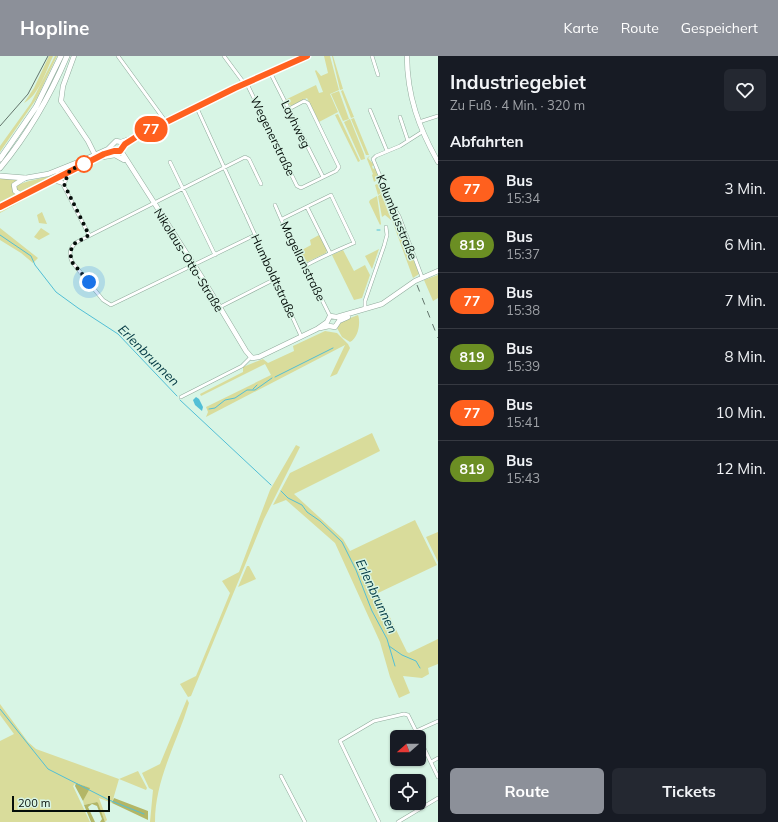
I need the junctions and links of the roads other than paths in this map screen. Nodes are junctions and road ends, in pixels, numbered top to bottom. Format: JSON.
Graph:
{"nodes":[{"id":1,"x":61,"y":56,"type":"edge"},
{"id":2,"x":67,"y":56,"type":"edge"},
{"id":3,"x":74,"y":56,"type":"edge"},
{"id":4,"x":118,"y":56,"type":"edge"},
{"id":5,"x":224,"y":56,"type":"edge"},
{"id":6,"x":308,"y":56,"type":"edge"},
{"id":7,"x":372,"y":56,"type":"edge"},
{"id":8,"x":407,"y":56,"type":"edge"},
{"id":9,"x":270,"y":71,"type":"junction"},
{"id":10,"x":378,"y":75,"type":"dead end"},
{"id":11,"x":245,"y":82,"type":"junction"},
{"id":12,"x":196,"y":106,"type":"junction"},
{"id":13,"x":289,"y":109,"type":"junction"},
{"id":14,"x":370,"y":110,"type":"dead end"},
{"id":15,"x":438,"y":116,"type":"edge"},
{"id":16,"x":400,"y":117,"type":"dead end"},
{"id":17,"x":166,"y":122,"type":"junction"},
{"id":18,"x":418,"y":122,"type":"junction"},
{"id":19,"x":422,"y":132,"type":"junction"},
{"id":20,"x":408,"y":141,"type":"junction"},
{"id":21,"x":122,"y":146,"type":"junction"},
{"id":22,"x":113,"y":148,"type":"junction"},
{"id":23,"x":387,"y":151,"type":"junction"},
{"id":24,"x":94,"y":158,"type":"junction"},
{"id":25,"x":0,"y":159,"type":"edge"},
{"id":26,"x":128,"y":162,"type":"junction"},
{"id":27,"x":170,"y":162,"type":"dead end"},
{"id":28,"x":438,"y":162,"type":"edge"},
{"id":29,"x":224,"y":167,"type":"junction"},
{"id":30,"x":0,"y":168,"type":"edge"},
{"id":31,"x":70,"y":170,"type":"junction"},
{"id":32,"x":58,"y":173,"type":"junction"},
{"id":33,"x":0,"y":176,"type":"edge"},
{"id":34,"x":323,"y":177,"type":"junction"},
{"id":35,"x":25,"y":178,"type":"junction"},
{"id":36,"x":51,"y":180,"type":"junction"},
{"id":37,"x":64,"y":184,"type":"junction"},
{"id":38,"x":261,"y":184,"type":"dead end"},
{"id":39,"x":182,"y":188,"type":"junction"},
{"id":40,"x":23,"y":196,"type":"junction"},
{"id":41,"x":153,"y":202,"type":"junction"},
{"id":42,"x":276,"y":205,"type":"dead end"},
{"id":43,"x":0,"y":207,"type":"edge"},
{"id":44,"x":307,"y":207,"type":"junction"},
{"id":45,"x":282,"y":219,"type":"junction"},
{"id":46,"x":386,"y":227,"type":"dead end"},
{"id":47,"x":89,"y":235,"type":"junction"},
{"id":48,"x":255,"y":235,"type":"junction"},
{"id":49,"x":330,"y":253,"type":"junction"},
{"id":50,"x":215,"y":255,"type":"junction"},
{"id":51,"x":194,"y":265,"type":"junction"},
{"id":52,"x":305,"y":266,"type":"junction"},
{"id":53,"x":438,"y":270,"type":"edge"},
{"id":54,"x":422,"y":277,"type":"junction"},
{"id":55,"x":275,"y":279,"type":"junction"},
{"id":56,"x":220,"y":307,"type":"junction"},
{"id":57,"x":365,"y":310,"type":"junction"},
{"id":58,"x":330,"y":316,"type":"junction"},
{"id":59,"x":338,"y":319,"type":"junction"},
{"id":60,"x":328,"y":324,"type":"junction"},
{"id":61,"x":301,"y":336,"type":"junction"},
{"id":62,"x":251,"y":357,"type":"junction"},
{"id":63,"x":181,"y":397,"type":"dead end"},
{"id":64,"x":438,"y":721,"type":"edge"},
{"id":65,"x":416,"y":730,"type":"edge"},
{"id":66,"x":418,"y":730,"type":"edge"},
{"id":67,"x":426,"y":753,"type":"edge"},
{"id":68,"x":438,"y":758,"type":"edge"},
{"id":69,"x":430,"y":762,"type":"junction"},
{"id":70,"x":282,"y":776,"type":"dead end"},
{"id":71,"x":438,"y":777,"type":"edge"},
{"id":72,"x":438,"y":798,"type":"edge"},
{"id":73,"x":305,"y":822,"type":"edge"},
{"id":74,"x":379,"y":822,"type":"edge"},
{"id":75,"x":398,"y":822,"type":"edge"}],
"edges":[{"from":1,"to":25,"type":"highway"},
{"from":2,"to":30,"type":"highway"},
{"from":3,"to":24,"type":"main road"},
{"from":4,"to":17,"type":"street"},
{"from":5,"to":11,"type":"street"},
{"from":6,"to":9,"type":"main road"},
{"from":7,"to":10,"type":"street"},
{"from":8,"to":18,"type":"main road"},
{"from":9,"to":11,"type":"main road"},
{"from":9,"to":13,"type":"street","name":"Layhweg"},
{"from":11,"to":12,"type":"main road"},
{"from":11,"to":34,"type":"street","name":"Wegenerstraße"},
{"from":12,"to":17,"type":"main road"},
{"from":12,"to":29,"type":"street","name":"Humboldtstraße"},
{"from":13,"to":34,"type":"street","name":"Layhweg"},
{"from":13,"to":34,"type":"street"},
{"from":14,"to":23,"type":"street"},
{"from":15,"to":18,"type":"street"},
{"from":16,"to":20,"type":"street"},
{"from":17,"to":21,"type":"main road"},
{"from":18,"to":19,"type":"main road"},
{"from":19,"to":20,"type":"street"},
{"from":19,"to":28,"type":"main road"},
{"from":20,"to":23,"type":"street"},
{"from":21,"to":22,"type":"main road"},
{"from":21,"to":22,"type":"main road"},
{"from":21,"to":26,"type":"main road","name":"Nikolaus-Otto-Straße"},
{"from":22,"to":24,"type":"main road"},
{"from":23,"to":54,"type":"street","name":"Kolumbusstraße"},
{"from":24,"to":26,"type":"main road"},
{"from":24,"to":31,"type":"main road"},
{"from":24,"to":32,"type":"main road"},
{"from":26,"to":41,"type":"main road","name":"Nikolaus-Otto-Straße"},
{"from":27,"to":39,"type":"street"},
{"from":29,"to":38,"type":"street"},
{"from":29,"to":39,"type":"street"},
{"from":29,"to":48,"type":"street","name":"Humboldtstraße"},
{"from":31,"to":32,"type":"main road"},
{"from":31,"to":37,"type":"street"},
{"from":32,"to":35,"type":"main road"},
{"from":32,"to":36,"type":"main road"},
{"from":32,"to":37,"type":"street"},
{"from":33,"to":35,"type":"highway"},
{"from":35,"to":40,"type":"main road"},
{"from":36,"to":37,"type":"street"},
{"from":36,"to":40,"type":"main road"},
{"from":37,"to":47,"type":"street"},
{"from":39,"to":41,"type":"street"},
{"from":39,"to":50,"type":"street"},
{"from":40,"to":43,"type":"highway"},
{"from":41,"to":47,"type":"street"},
{"from":41,"to":51,"type":"main road","name":"Nikolaus-Otto-Straße"},
{"from":42,"to":45,"type":"street","name":"Magellanstraße"},
{"from":44,"to":45,"type":"street"},
{"from":44,"to":49,"type":"street"},
{"from":44,"to":49,"type":"street"},
{"from":45,"to":52,"type":"street","name":"Magellanstraße"},
{"from":46,"to":57,"type":"street"},
{"from":47,"to":51,"type":"street"},
{"from":48,"to":50,"type":"street"},
{"from":48,"to":55,"type":"street","name":"Humboldtstraße"},
{"from":49,"to":52,"type":"street"},
{"from":50,"to":51,"type":"street"},
{"from":51,"to":56,"type":"main road","name":"Nikolaus-Otto-Straße"},
{"from":52,"to":58,"type":"street","name":"Magellanstraße"},
{"from":53,"to":54,"type":"main road"},
{"from":54,"to":57,"type":"main road"},
{"from":55,"to":56,"type":"street"},
{"from":55,"to":61,"type":"street","name":"Humboldtstraße"},
{"from":56,"to":62,"type":"main road","name":"Nikolaus-Otto-Straße"},
{"from":57,"to":59,"type":"main road"},
{"from":58,"to":59,"type":"main road"},
{"from":58,"to":60,"type":"main road"},
{"from":59,"to":60,"type":"main road"},
{"from":60,"to":61,"type":"main road"},
{"from":61,"to":62,"type":"main road"},
{"from":62,"to":63,"type":"street"},
{"from":64,"to":66,"type":"street"},
{"from":65,"to":74,"type":"street"},
{"from":67,"to":69,"type":"street"},
{"from":68,"to":69,"type":"street"},
{"from":69,"to":71,"type":"street"},
{"from":70,"to":73,"type":"street"},
{"from":72,"to":75,"type":"street"}]}
